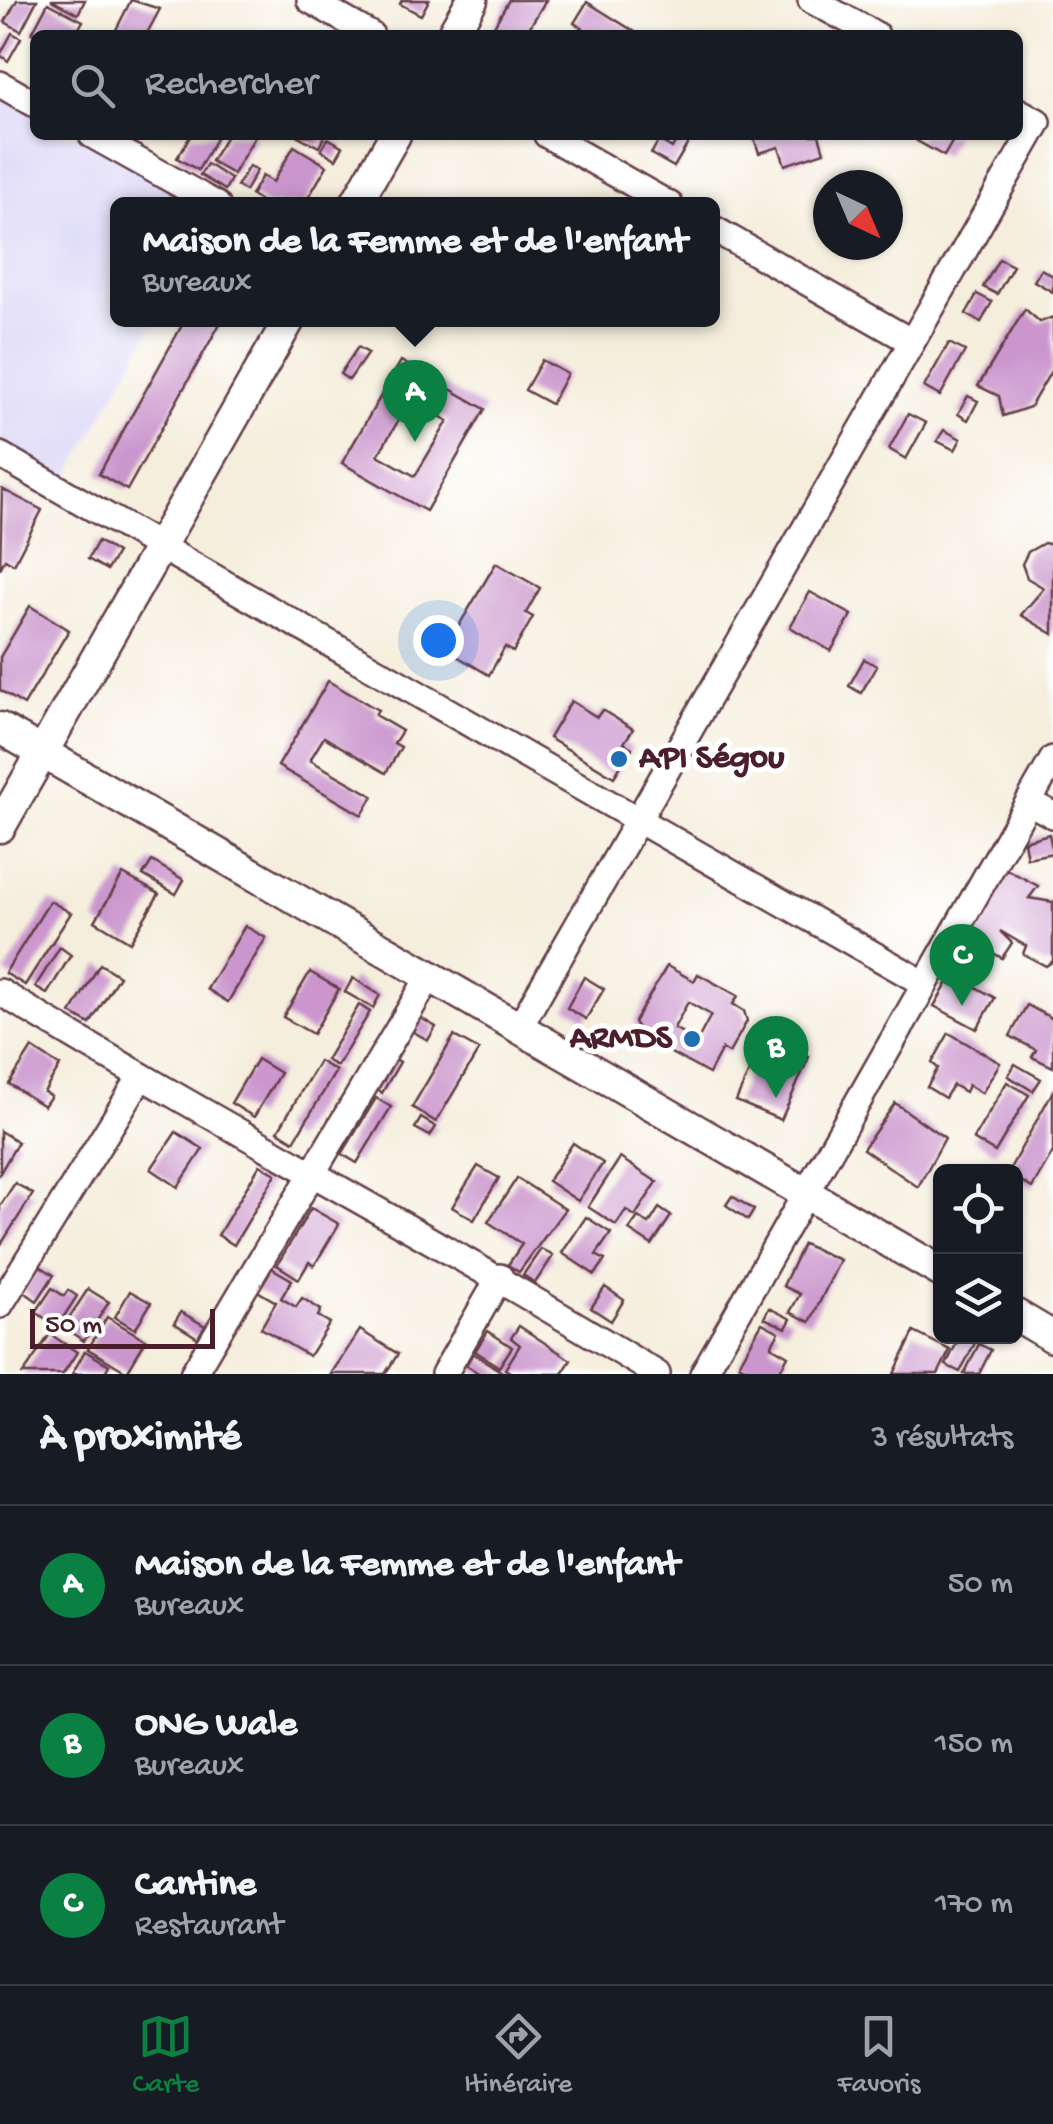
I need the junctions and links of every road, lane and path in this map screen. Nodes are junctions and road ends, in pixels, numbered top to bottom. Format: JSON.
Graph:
{"nodes":[{"id":1,"x":310,"y":0,"type":"edge"},
{"id":2,"x":472,"y":0,"type":"edge"},
{"id":3,"x":810,"y":0,"type":"edge"},
{"id":4,"x":362,"y":30,"type":"edge"},
{"id":5,"x":455,"y":30,"type":"edge"},
{"id":6,"x":867,"y":30,"type":"edge"},
{"id":7,"x":0,"y":84,"type":"edge"},
{"id":8,"x":30,"y":101,"type":"edge"},
{"id":9,"x":1023,"y":114,"type":"edge"},
{"id":10,"x":101,"y":140,"type":"edge"},
{"id":11,"x":392,"y":140,"type":"edge"},
{"id":12,"x":556,"y":140,"type":"edge"},
{"id":13,"x":204,"y":197,"type":"edge"},
{"id":14,"x":359,"y":197,"type":"edge"},
{"id":15,"x":658,"y":197,"type":"edge"},
{"id":16,"x":720,"y":233,"type":"edge"},
{"id":17,"x":286,"y":327,"type":"edge"},
{"id":18,"x":912,"y":342,"type":"junction"},
{"id":19,"x":0,"y":455,"type":"edge"},
{"id":20,"x":160,"y":547,"type":"junction"},
{"id":21,"x":0,"y":728,"type":"edge"},
{"id":22,"x":43,"y":752,"type":"junction"},
{"id":23,"x":1053,"y":759,"type":"edge"},
{"id":24,"x":1029,"y":802,"type":"junction"},
{"id":25,"x":1053,"y":815,"type":"edge"},
{"id":26,"x":638,"y":821,"type":"junction"},
{"id":27,"x":0,"y":827,"type":"edge"},
{"id":28,"x":431,"y":974,"type":"junction"},
{"id":29,"x":925,"y":984,"type":"junction"},
{"id":30,"x":0,"y":992,"type":"edge"},
{"id":31,"x":520,"y":1026,"type":"junction"},
{"id":32,"x":140,"y":1078,"type":"junction"},
{"id":33,"x":310,"y":1171,"type":"junction"},
{"id":34,"x":807,"y":1192,"type":"junction"},
{"id":35,"x":933,"y":1267,"type":"edge"},
{"id":36,"x":500,"y":1277,"type":"junction"},
{"id":37,"x":0,"y":1304,"type":"edge"},
{"id":38,"x":1023,"y":1319,"type":"edge"},
{"id":39,"x":1053,"y":1338,"type":"edge"},
{"id":40,"x":193,"y":1374,"type":"edge"},
{"id":41,"x":444,"y":1374,"type":"edge"},
{"id":42,"x":657,"y":1374,"type":"edge"},
{"id":43,"x":703,"y":1374,"type":"edge"}],
"edges":[{"from":1,"to":4,"type":"street"},
{"from":2,"to":5,"type":"street"},
{"from":3,"to":6,"type":"street"},
{"from":7,"to":8,"type":"street"},
{"from":9,"to":18,"type":"street"},
{"from":10,"to":13,"type":"street"},
{"from":11,"to":14,"type":"street"},
{"from":12,"to":15,"type":"street"},
{"from":16,"to":18,"type":"street"},
{"from":17,"to":20,"type":"street"},
{"from":18,"to":26,"type":"street"},
{"from":19,"to":20,"type":"street"},
{"from":20,"to":22,"type":"street"},
{"from":20,"to":26,"type":"street"},
{"from":21,"to":22,"type":"street"},
{"from":22,"to":27,"type":"street"},
{"from":22,"to":28,"type":"street"},
{"from":23,"to":24,"type":"street"},
{"from":24,"to":25,"type":"street"},
{"from":24,"to":29,"type":"street"},
{"from":26,"to":29,"type":"street"},
{"from":26,"to":31,"type":"street"},
{"from":28,"to":31,"type":"street"},
{"from":28,"to":33,"type":"street"},
{"from":29,"to":34,"type":"street"},
{"from":30,"to":32,"type":"street"},
{"from":31,"to":34,"type":"street"},
{"from":32,"to":33,"type":"street"},
{"from":32,"to":37,"type":"street"},
{"from":33,"to":36,"type":"street"},
{"from":33,"to":40,"type":"street"},
{"from":34,"to":35,"type":"street"},
{"from":34,"to":43,"type":"street"},
{"from":36,"to":41,"type":"street"},
{"from":36,"to":42,"type":"street"},
{"from":38,"to":39,"type":"street"}]}
